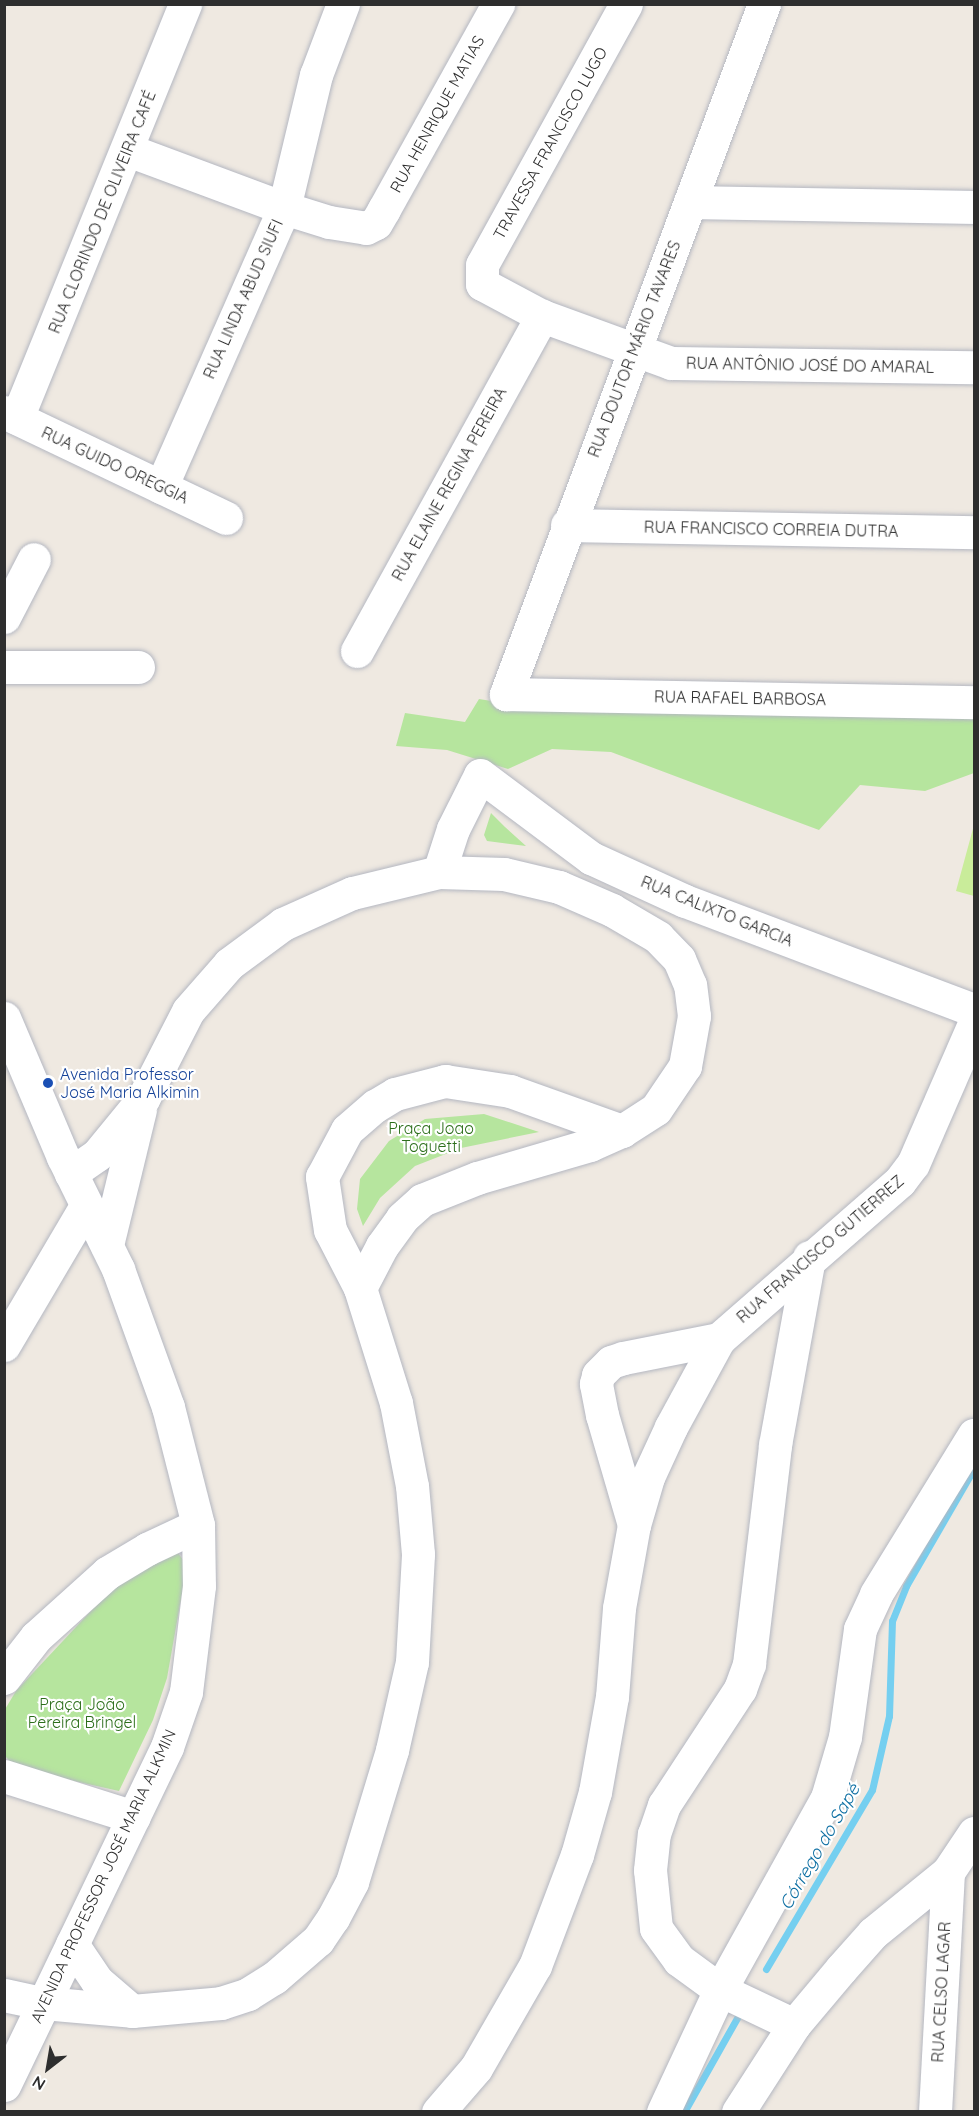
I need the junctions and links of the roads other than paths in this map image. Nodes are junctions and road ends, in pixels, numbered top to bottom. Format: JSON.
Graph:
{"nodes":[{"id":1,"x":185,"y":4,"type":"edge"},
{"id":2,"x":344,"y":4,"type":"edge"},
{"id":3,"x":498,"y":4,"type":"edge"},
{"id":4,"x":626,"y":4,"type":"edge"},
{"id":5,"x":764,"y":4,"type":"edge"},
{"id":6,"x":128,"y":150,"type":"junction"},
{"id":7,"x":690,"y":202,"type":"junction"},
{"id":8,"x":975,"y":207,"type":"edge"},
{"id":9,"x":284,"y":208,"type":"junction"},
{"id":10,"x":482,"y":284,"type":"joint"},
{"id":11,"x":542,"y":316,"type":"junction"},
{"id":12,"x":634,"y":350,"type":"junction"},
{"id":13,"x":975,"y":367,"type":"edge"},
{"id":14,"x":11,"y":415,"type":"edge"},
{"id":15,"x":161,"y":487,"type":"junction"},
{"id":16,"x":226,"y":518,"type":"dead end"},
{"id":17,"x":567,"y":525,"type":"junction"},
{"id":18,"x":975,"y":532,"type":"edge"},
{"id":19,"x":34,"y":559,"type":"dead end"},
{"id":20,"x":4,"y":617,"type":"edge"},
{"id":21,"x":357,"y":651,"type":"dead end"},
{"id":22,"x":4,"y":667,"type":"edge"},
{"id":23,"x":138,"y":667,"type":"dead end"},
{"id":24,"x":506,"y":694,"type":"joint"},
{"id":25,"x":975,"y":702,"type":"edge"},
{"id":26,"x":439,"y":872,"type":"junction"},
{"id":27,"x":975,"y":1010,"type":"edge"},
{"id":28,"x":4,"y":1018,"type":"edge"},
{"id":29,"x":975,"y":1024,"type":"edge"},
{"id":30,"x":142,"y":1099,"type":"junction"},
{"id":31,"x":622,"y":1131,"type":"junction"},
{"id":32,"x":71,"y":1173,"type":"junction"},
{"id":33,"x":86,"y":1206,"type":"junction"},
{"id":34,"x":106,"y":1245,"type":"junction"},
{"id":35,"x":809,"y":1257,"type":"junction"},
{"id":36,"x":360,"y":1288,"type":"junction"},
{"id":37,"x":719,"y":1339,"type":"junction"},
{"id":38,"x":4,"y":1345,"type":"edge"},
{"id":39,"x":975,"y":1435,"type":"edge"},
{"id":40,"x":198,"y":1525,"type":"junction"},
{"id":41,"x":634,"y":1525,"type":"junction"},
{"id":42,"x":4,"y":1678,"type":"edge"},
{"id":43,"x":4,"y":1776,"type":"edge"},
{"id":44,"x":134,"y":1817,"type":"junction"},
{"id":45,"x":975,"y":1833,"type":"edge"},
{"id":46,"x":948,"y":1872,"type":"junction"},
{"id":47,"x":72,"y":1944,"type":"junction"},
{"id":48,"x":720,"y":1990,"type":"junction"},
{"id":49,"x":4,"y":1995,"type":"edge"},
{"id":50,"x":43,"y":2003,"type":"junction"},
{"id":51,"x":132,"y":2012,"type":"junction"},
{"id":52,"x":794,"y":2025,"type":"junction"},
{"id":53,"x":4,"y":2085,"type":"edge"},
{"id":54,"x":438,"y":2112,"type":"edge"},
{"id":55,"x":663,"y":2112,"type":"edge"},
{"id":56,"x":738,"y":2112,"type":"edge"},
{"id":57,"x":935,"y":2112,"type":"edge"}],
"edges":[{"from":1,"to":6,"type":"street","name":"RUA CLORINDO DE OLIVEIRA CAFÉ"},
{"from":2,"to":9,"type":"street","name":"RUA LINDA ABUD SIUFI"},
{"from":3,"to":9,"type":"street","name":"RUA HENRIQUE MATIAS"},
{"from":4,"to":10,"type":"street","name":"TRAVESSA FRANCISCO LUGO"},
{"from":5,"to":7,"type":"street","name":"RUA DOUTOR MÁRIO TAVARES"},
{"from":6,"to":9,"type":"street"},
{"from":6,"to":14,"type":"street","name":"RUA CLORINDO DE OLIVEIRA CAFÉ"},
{"from":7,"to":8,"type":"street"},
{"from":7,"to":12,"type":"street","name":"RUA DOUTOR MÁRIO TAVARES"},
{"from":9,"to":15,"type":"street","name":"RUA LINDA ABUD SIUFI"},
{"from":10,"to":11,"type":"street","name":"RUA ANTÔNIO JOSÉ DO AMARAL"},
{"from":11,"to":12,"type":"street","name":"RUA ANTÔNIO JOSÉ DO AMARAL"},
{"from":11,"to":21,"type":"street","name":"RUA ELAINE REGINA PEREIRA"},
{"from":12,"to":13,"type":"street","name":"RUA ANTÔNIO JOSÉ DO AMARAL"},
{"from":12,"to":17,"type":"street","name":"RUA DOUTOR MÁRIO TAVARES"},
{"from":14,"to":15,"type":"street","name":"RUA GUIDO OREGGIA"},
{"from":15,"to":16,"type":"street","name":"RUA GUIDO OREGGIA"},
{"from":17,"to":18,"type":"street","name":"RUA FRANCISCO CORREIA DUTRA"},
{"from":17,"to":24,"type":"street","name":"RUA DOUTOR MÁRIO TAVARES"},
{"from":19,"to":20,"type":"street"},
{"from":22,"to":23,"type":"street"},
{"from":24,"to":25,"type":"street","name":"RUA RAFAEL BARBOSA"},
{"from":26,"to":27,"type":"street","name":"RUA CALIXTO GARCIA"},
{"from":26,"to":30,"type":"street"},
{"from":26,"to":31,"type":"street"},
{"from":28,"to":32,"type":"street","name":"AVENIDA PROFESSOR JOSÉ MARIA ALKMIN"},
{"from":29,"to":35,"type":"street","name":"RUA FRANCISCO GUTIERREZ"},
{"from":30,"to":32,"type":"street"},
{"from":30,"to":34,"type":"street"},
{"from":31,"to":36,"type":"street"},
{"from":31,"to":36,"type":"street"},
{"from":32,"to":33,"type":"street","name":"AVENIDA PROFESSOR JOSÉ MARIA ALKMIN"},
{"from":33,"to":34,"type":"street","name":"AVENIDA PROFESSOR JOSÉ MARIA ALKMIN"},
{"from":33,"to":38,"type":"street"},
{"from":34,"to":40,"type":"street","name":"AVENIDA PROFESSOR JOSÉ MARIA ALKMIN"},
{"from":35,"to":37,"type":"street","name":"RUA FRANCISCO GUTIERREZ"},
{"from":35,"to":48,"type":"street"},
{"from":36,"to":51,"type":"street"},
{"from":37,"to":41,"type":"street"},
{"from":37,"to":41,"type":"street"},
{"from":39,"to":48,"type":"street"},
{"from":40,"to":42,"type":"street"},
{"from":40,"to":44,"type":"street","name":"AVENIDA PROFESSOR JOSÉ MARIA ALKMIN"},
{"from":41,"to":54,"type":"street"},
{"from":43,"to":44,"type":"street"},
{"from":44,"to":47,"type":"street","name":"AVENIDA PROFESSOR JOSÉ MARIA ALKMIN"},
{"from":45,"to":46,"type":"street"},
{"from":46,"to":52,"type":"street"},
{"from":46,"to":57,"type":"street","name":"RUA CELSO LAGAR"},
{"from":47,"to":50,"type":"street","name":"AVENIDA PROFESSOR JOSÉ MARIA ALKMIN"},
{"from":47,"to":51,"type":"street"},
{"from":48,"to":52,"type":"street"},
{"from":48,"to":55,"type":"street"},
{"from":49,"to":50,"type":"street"},
{"from":50,"to":51,"type":"street"},
{"from":50,"to":53,"type":"street","name":"AVENIDA PROFESSOR JOSÉ MARIA ALKMIN"},
{"from":52,"to":56,"type":"street"}]}
